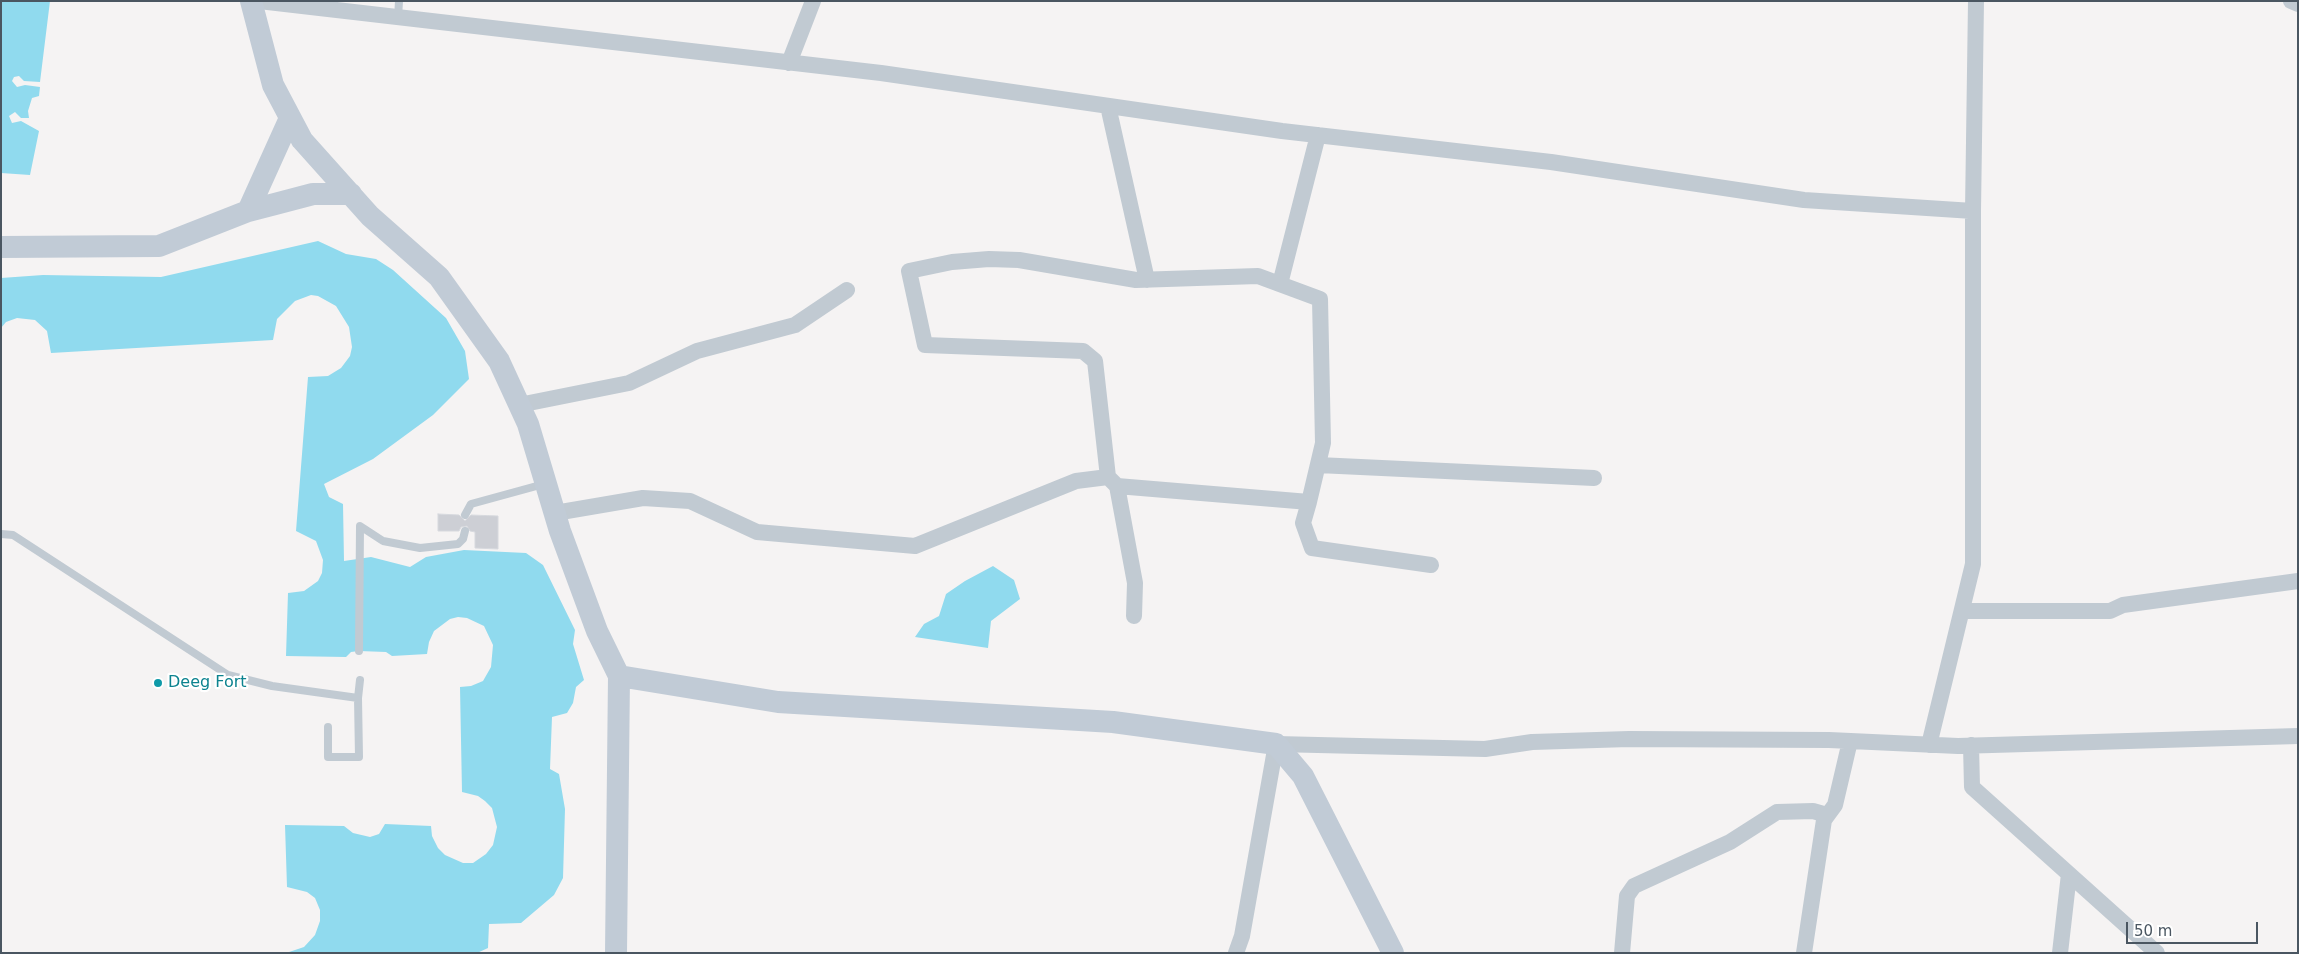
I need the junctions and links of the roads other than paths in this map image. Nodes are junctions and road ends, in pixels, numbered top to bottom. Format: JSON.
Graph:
{"nodes":[{"id":1,"x":251,"y":1,"type":"edge"},
{"id":2,"x":259,"y":1,"type":"edge"},
{"id":3,"x":399,"y":1,"type":"edge"},
{"id":4,"x":813,"y":1,"type":"edge"},
{"id":5,"x":1976,"y":1,"type":"edge"},
{"id":6,"x":2291,"y":1,"type":"edge"},
{"id":7,"x":2298,"y":4,"type":"edge"},
{"id":8,"x":398,"y":18,"type":"junction"},
{"id":9,"x":789,"y":62,"type":"junction"},
{"id":10,"x":1108,"y":106,"type":"junction"},
{"id":11,"x":290,"y":118,"type":"junction"},
{"id":12,"x":1318,"y":135,"type":"junction"},
{"id":13,"x":350,"y":194,"type":"junction"},
{"id":14,"x":248,"y":211,"type":"junction"},
{"id":15,"x":1973,"y":211,"type":"junction"},
{"id":16,"x":1,"y":248,"type":"edge"},
{"id":17,"x":1147,"y":280,"type":"junction"},
{"id":18,"x":1280,"y":284,"type":"junction"},
{"id":19,"x":847,"y":290,"type":"dead end"},
{"id":20,"x":519,"y":405,"type":"junction"},
{"id":21,"x":1318,"y":465,"type":"junction"},
{"id":22,"x":1594,"y":478,"type":"dead end"},
{"id":23,"x":1113,"y":482,"type":"junction"},
{"id":24,"x":546,"y":483,"type":"junction"},
{"id":25,"x":1309,"y":502,"type":"junction"},
{"id":26,"x":555,"y":513,"type":"junction"},
{"id":27,"x":465,"y":515,"type":"dead end"},
{"id":28,"x":465,"y":531,"type":"dead end"},
{"id":29,"x":1,"y":534,"type":"edge"},
{"id":30,"x":1431,"y":565,"type":"dead end"},
{"id":31,"x":2298,"y":581,"type":"edge"},
{"id":32,"x":1962,"y":611,"type":"junction"},
{"id":33,"x":1134,"y":616,"type":"dead end"},
{"id":34,"x":359,"y":648,"type":"dead end"},
{"id":35,"x":619,"y":676,"type":"junction"},
{"id":36,"x":360,"y":680,"type":"dead end"},
{"id":37,"x":358,"y":698,"type":"junction"},
{"id":38,"x":328,"y":727,"type":"dead end"},
{"id":39,"x":2298,"y":736,"type":"edge"},
{"id":40,"x":1850,"y":741,"type":"junction"},
{"id":41,"x":1276,"y":744,"type":"junction"},
{"id":42,"x":1929,"y":745,"type":"junction"},
{"id":43,"x":1971,"y":745,"type":"junction"},
{"id":44,"x":1828,"y":815,"type":"junction"},
{"id":45,"x":2069,"y":874,"type":"junction"},
{"id":46,"x":616,"y":953,"type":"edge"},
{"id":47,"x":1236,"y":953,"type":"edge"},
{"id":48,"x":1393,"y":953,"type":"edge"},
{"id":49,"x":1622,"y":953,"type":"edge"},
{"id":50,"x":1804,"y":953,"type":"edge"},
{"id":51,"x":2060,"y":953,"type":"edge"},
{"id":52,"x":2157,"y":953,"type":"edge"}],
"edges":[{"from":1,"to":11,"type":"main road"},
{"from":2,"to":8,"type":"street"},
{"from":3,"to":8,"type":"lane"},
{"from":4,"to":9,"type":"street"},
{"from":5,"to":15,"type":"street"},
{"from":6,"to":7,"type":"street"},
{"from":8,"to":9,"type":"street"},
{"from":9,"to":10,"type":"street"},
{"from":10,"to":12,"type":"street"},
{"from":10,"to":17,"type":"street"},
{"from":11,"to":13,"type":"main road"},
{"from":11,"to":14,"type":"main road"},
{"from":12,"to":15,"type":"street"},
{"from":12,"to":18,"type":"street"},
{"from":13,"to":14,"type":"main road"},
{"from":13,"to":20,"type":"main road"},
{"from":14,"to":16,"type":"main road"},
{"from":15,"to":32,"type":"street"},
{"from":17,"to":18,"type":"street"},
{"from":17,"to":23,"type":"street"},
{"from":18,"to":21,"type":"street"},
{"from":19,"to":20,"type":"street"},
{"from":20,"to":24,"type":"main road"},
{"from":21,"to":22,"type":"street"},
{"from":21,"to":25,"type":"street"},
{"from":23,"to":25,"type":"street"},
{"from":23,"to":26,"type":"street"},
{"from":23,"to":33,"type":"street"},
{"from":24,"to":26,"type":"main road"},
{"from":24,"to":27,"type":"lane"},
{"from":25,"to":30,"type":"street"},
{"from":26,"to":35,"type":"main road"},
{"from":28,"to":34,"type":"lane"},
{"from":29,"to":37,"type":"lane"},
{"from":31,"to":32,"type":"street"},
{"from":32,"to":42,"type":"street"},
{"from":35,"to":41,"type":"main road"},
{"from":35,"to":46,"type":"main road"},
{"from":36,"to":37,"type":"lane"},
{"from":37,"to":38,"type":"lane"},
{"from":39,"to":43,"type":"street"},
{"from":40,"to":41,"type":"street"},
{"from":40,"to":42,"type":"street"},
{"from":40,"to":44,"type":"street"},
{"from":41,"to":47,"type":"street"},
{"from":41,"to":48,"type":"main road"},
{"from":42,"to":43,"type":"street"},
{"from":43,"to":45,"type":"street"},
{"from":44,"to":49,"type":"street"},
{"from":44,"to":50,"type":"street"},
{"from":45,"to":51,"type":"street"},
{"from":45,"to":52,"type":"street"}]}
